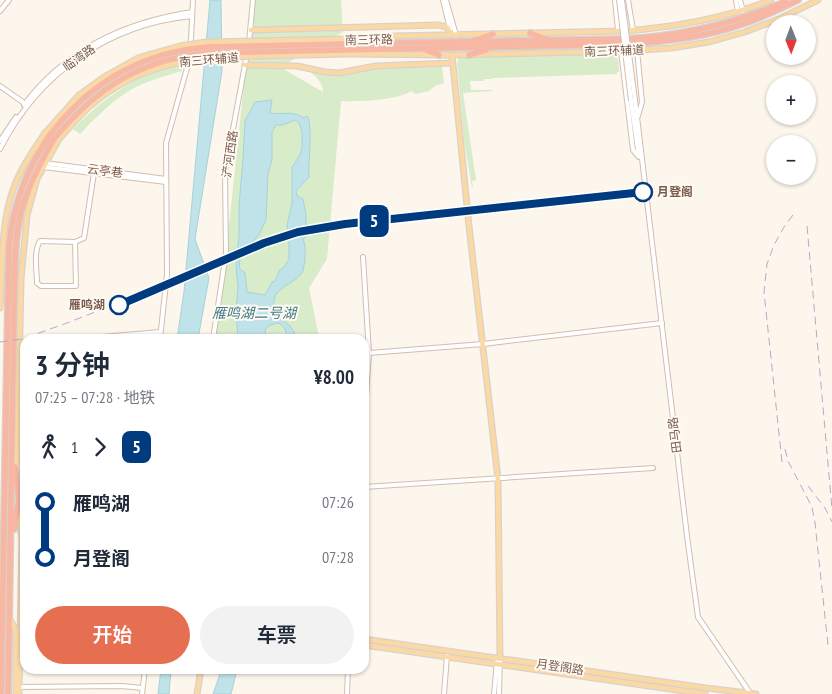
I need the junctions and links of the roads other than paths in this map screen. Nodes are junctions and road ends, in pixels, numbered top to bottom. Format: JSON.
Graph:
{"nodes":[{"id":1,"x":8,"y":0,"type":"edge"},
{"id":2,"x":193,"y":0,"type":"edge"},
{"id":3,"x":254,"y":0,"type":"edge"},
{"id":4,"x":444,"y":0,"type":"edge"},
{"id":5,"x":615,"y":0,"type":"edge"},
{"id":6,"x":621,"y":0,"type":"edge"},
{"id":7,"x":628,"y":0,"type":"edge"},
{"id":8,"x":738,"y":0,"type":"edge"},
{"id":9,"x":771,"y":0,"type":"edge"},
{"id":10,"x":789,"y":0,"type":"edge"},
{"id":11,"x":798,"y":0,"type":"edge"},
{"id":12,"x":818,"y":0,"type":"edge"},
{"id":13,"x":743,"y":10,"type":"junction"},
{"id":14,"x":0,"y":11,"type":"edge"},
{"id":15,"x":738,"y":12,"type":"junction"},
{"id":16,"x":192,"y":14,"type":"junction"},
{"id":17,"x":714,"y":29,"type":"junction"},
{"id":18,"x":252,"y":30,"type":"junction"},
{"id":19,"x":633,"y":30,"type":"junction"},
{"id":20,"x":618,"y":31,"type":"junction"},
{"id":21,"x":530,"y":33,"type":"junction"},
{"id":22,"x":493,"y":34,"type":"junction"},
{"id":23,"x":453,"y":35,"type":"junction"},
{"id":24,"x":550,"y":41,"type":"junction"},
{"id":25,"x":468,"y":42,"type":"junction"},
{"id":26,"x":346,"y":47,"type":"junction"},
{"id":27,"x":496,"y":47,"type":"junction"},
{"id":28,"x":422,"y":48,"type":"junction"},
{"id":29,"x":637,"y":50,"type":"junction"},
{"id":30,"x":621,"y":51,"type":"junction"},
{"id":31,"x":439,"y":55,"type":"junction"},
{"id":32,"x":452,"y":55,"type":"junction"},
{"id":33,"x":469,"y":55,"type":"junction"},
{"id":34,"x":452,"y":64,"type":"junction"},
{"id":35,"x":245,"y":65,"type":"junction"},
{"id":36,"x":0,"y":86,"type":"edge"},
{"id":37,"x":633,"y":101,"type":"junction"},
{"id":38,"x":26,"y":104,"type":"junction"},
{"id":39,"x":637,"y":118,"type":"junction"},
{"id":40,"x":52,"y":137,"type":"junction"},
{"id":41,"x":0,"y":141,"type":"edge"},
{"id":42,"x":0,"y":149,"type":"edge"},
{"id":43,"x":38,"y":152,"type":"junction"},
{"id":44,"x":638,"y":156,"type":"junction"},
{"id":45,"x":642,"y":161,"type":"junction"},
{"id":46,"x":24,"y":166,"type":"junction"},
{"id":47,"x":43,"y":166,"type":"junction"},
{"id":48,"x":94,"y":173,"type":"junction"},
{"id":49,"x":33,"y":178,"type":"junction"},
{"id":50,"x":166,"y":180,"type":"junction"},
{"id":51,"x":75,"y":242,"type":"junction"},
{"id":52,"x":363,"y":257,"type":"dead end"},
{"id":53,"x":0,"y":308,"type":"edge"},
{"id":54,"x":662,"y":323,"type":"junction"},
{"id":55,"x":22,"y":334,"type":"edge"},
{"id":56,"x":160,"y":334,"type":"edge"},
{"id":57,"x":214,"y":334,"type":"edge"},
{"id":58,"x":368,"y":334,"type":"edge"},
{"id":59,"x":483,"y":344,"type":"junction"},
{"id":60,"x":369,"y":353,"type":"edge"},
{"id":61,"x":20,"y":395,"type":"edge"},
{"id":62,"x":4,"y":445,"type":"junction"},
{"id":63,"x":12,"y":449,"type":"junction"},
{"id":64,"x":653,"y":468,"type":"dead end"},
{"id":65,"x":498,"y":479,"type":"junction"},
{"id":66,"x":0,"y":480,"type":"edge"},
{"id":67,"x":369,"y":486,"type":"edge"},
{"id":68,"x":19,"y":499,"type":"junction"},
{"id":69,"x":20,"y":513,"type":"edge"},
{"id":70,"x":0,"y":533,"type":"edge"},
{"id":71,"x":3,"y":553,"type":"junction"},
{"id":72,"x":10,"y":579,"type":"junction"},
{"id":73,"x":10,"y":620,"type":"junction"},
{"id":74,"x":2,"y":623,"type":"junction"},
{"id":75,"x":0,"y":633,"type":"edge"},
{"id":76,"x":20,"y":639,"type":"edge"},
{"id":77,"x":369,"y":640,"type":"edge"},
{"id":78,"x":369,"y":646,"type":"edge"},
{"id":79,"x":447,"y":656,"type":"junction"},
{"id":80,"x":499,"y":662,"type":"junction"},
{"id":81,"x":144,"y":674,"type":"edge"},
{"id":82,"x":200,"y":674,"type":"edge"},
{"id":83,"x":348,"y":674,"type":"edge"},
{"id":84,"x":19,"y":687,"type":"junction"},
{"id":85,"x":142,"y":688,"type":"junction"},
{"id":86,"x":1,"y":694,"type":"edge"},
{"id":87,"x":8,"y":694,"type":"edge"},
{"id":88,"x":18,"y":694,"type":"edge"},
{"id":89,"x":142,"y":694,"type":"edge"},
{"id":90,"x":197,"y":694,"type":"edge"},
{"id":91,"x":347,"y":694,"type":"edge"},
{"id":92,"x":444,"y":694,"type":"edge"},
{"id":93,"x":494,"y":694,"type":"edge"},
{"id":94,"x":498,"y":694,"type":"edge"},
{"id":95,"x":705,"y":694,"type":"edge"},
{"id":96,"x":750,"y":694,"type":"edge"},
{"id":97,"x":756,"y":694,"type":"edge"}],
"edges":[{"from":1,"to":14,"type":"street"},
{"from":2,"to":16,"type":"street"},
{"from":3,"to":18,"type":"street","name":"浐河西路"},
{"from":4,"to":23,"type":"street"},
{"from":5,"to":20,"type":"street"},
{"from":6,"to":37,"type":"street","name":"田马路","bridge":true},
{"from":7,"to":19,"type":"street"},
{"from":8,"to":13,"type":"street"},
{"from":8,"to":15,"type":"street"},
{"from":9,"to":13,"type":"main road","name":"南三环辅道"},
{"from":10,"to":17,"type":"highway","name":"南三环路"},
{"from":11,"to":17,"type":"highway","name":"南三环路"},
{"from":12,"to":29,"type":"main road","name":"南三环辅道"},
{"from":13,"to":15,"type":"main road","name":"南三环辅道"},
{"from":15,"to":19,"type":"main road","name":"南三环辅道"},
{"from":16,"to":38,"type":"street","name":"临湾路"},
{"from":16,"to":50,"type":"street"},
{"from":17,"to":24,"type":"highway","name":"南三环路"},
{"from":17,"to":27,"type":"highway","name":"南三环路"},
{"from":18,"to":23,"type":"main road"},
{"from":18,"to":35,"type":"street","name":"浐河西路"},
{"from":19,"to":20,"type":"main road","name":"南三环辅道"},
{"from":20,"to":21,"type":"main road","name":"南三环辅道"},
{"from":21,"to":22,"type":"main road","name":"南三环辅道"},
{"from":21,"to":24,"type":"highway"},
{"from":22,"to":23,"type":"main road","name":"南三环辅道"},
{"from":22,"to":25,"type":"highway"},
{"from":23,"to":26,"type":"main road","name":"南三环辅道"},
{"from":24,"to":25,"type":"highway","name":"南三环路"},
{"from":25,"to":26,"type":"highway","name":"南三环路"},
{"from":26,"to":28,"type":"highway","name":"南三环路"},
{"from":26,"to":31,"type":"main road","name":"南三环辅道"},
{"from":26,"to":40,"type":"main road","name":"南三环辅道","bridge":true},
{"from":26,"to":40,"type":"highway","name":"南三环路","bridge":true},
{"from":27,"to":28,"type":"highway","name":"南三环路"},
{"from":27,"to":33,"type":"highway"},
{"from":28,"to":31,"type":"highway"},
{"from":29,"to":30,"type":"main road","name":"南三环辅道"},
{"from":29,"to":39,"type":"street"},
{"from":30,"to":33,"type":"main road","name":"南三环辅道"},
{"from":30,"to":44,"type":"street"},
{"from":31,"to":32,"type":"main road","name":"南三环辅道"},
{"from":32,"to":33,"type":"main road","name":"南三环辅道"},
{"from":32,"to":34,"type":"main road"},
{"from":34,"to":35,"type":"main road"},
{"from":34,"to":59,"type":"main road"},
{"from":35,"to":57,"type":"street","name":"浐河西路"},
{"from":36,"to":38,"type":"street"},
{"from":37,"to":39,"type":"street","name":"田马路"},
{"from":37,"to":44,"type":"street","name":"田马路"},
{"from":38,"to":41,"type":"street","name":"临湾路"},
{"from":38,"to":42,"type":"street","name":"临湾路"},
{"from":39,"to":45,"type":"street","name":"田马路"},
{"from":40,"to":43,"type":"highway","name":"南三环路"},
{"from":40,"to":46,"type":"main road","name":"南三环辅道"},
{"from":40,"to":47,"type":"main road","name":"南三环辅道"},
{"from":40,"to":49,"type":"highway","name":"南三环路"},
{"from":43,"to":46,"type":"highway"},
{"from":43,"to":62,"type":"highway","name":"南三环路"},
{"from":44,"to":45,"type":"street"},
{"from":45,"to":54,"type":"street","name":"田马路"},
{"from":46,"to":53,"type":"main road","name":"南三环辅道"},
{"from":47,"to":48,"type":"street"},
{"from":47,"to":49,"type":"highway"},
{"from":47,"to":50,"type":"street","name":"云亭巷"},
{"from":47,"to":55,"type":"main road","name":"南三环辅道"},
{"from":48,"to":50,"type":"street"},
{"from":48,"to":51,"type":"street"},
{"from":49,"to":63,"type":"highway","name":"南三环路"},
{"from":50,"to":56,"type":"street"},
{"from":51,"to":51,"type":"street"},
{"from":52,"to":58,"type":"street"},
{"from":54,"to":59,"type":"street"},
{"from":54,"to":96,"type":"street","name":"田马路"},
{"from":59,"to":60,"type":"street"},
{"from":59,"to":65,"type":"main road"},
{"from":61,"to":68,"type":"main road","name":"南三环辅道"},
{"from":62,"to":66,"type":"highway"},
{"from":62,"to":71,"type":"highway"},
{"from":63,"to":68,"type":"highway"},
{"from":63,"to":72,"type":"highway"},
{"from":64,"to":65,"type":"street"},
{"from":65,"to":67,"type":"street"},
{"from":65,"to":80,"type":"main road"},
{"from":68,"to":69,"type":"main road","name":"南三环辅道"},
{"from":68,"to":72,"type":"highway"},
{"from":70,"to":71,"type":"highway"},
{"from":71,"to":74,"type":"highway"},
{"from":72,"to":73,"type":"highway"},
{"from":73,"to":87,"type":"highway"},
{"from":73,"to":88,"type":"main road"},
{"from":74,"to":75,"type":"main road"},
{"from":74,"to":86,"type":"highway"},
{"from":76,"to":84,"type":"main road","name":"南三环辅道"},
{"from":77,"to":80,"type":"main road","name":"月登阁路"},
{"from":78,"to":79,"type":"main road","name":"月登阁路"},
{"from":79,"to":80,"type":"main road","name":"月登阁路"},
{"from":79,"to":92,"type":"street"},
{"from":80,"to":93,"type":"street"},
{"from":80,"to":94,"type":"street"},
{"from":80,"to":95,"type":"main road","name":"月登阁路"},
{"from":80,"to":96,"type":"main road","name":"月登阁路"},
{"from":81,"to":85,"type":"street"},
{"from":82,"to":90,"type":"main road"},
{"from":83,"to":91,"type":"street"},
{"from":84,"to":85,"type":"street"},
{"from":84,"to":88,"type":"main road","name":"南三环辅道"},
{"from":85,"to":89,"type":"street"},
{"from":96,"to":97,"type":"main road","name":"月登阁路"}]}
